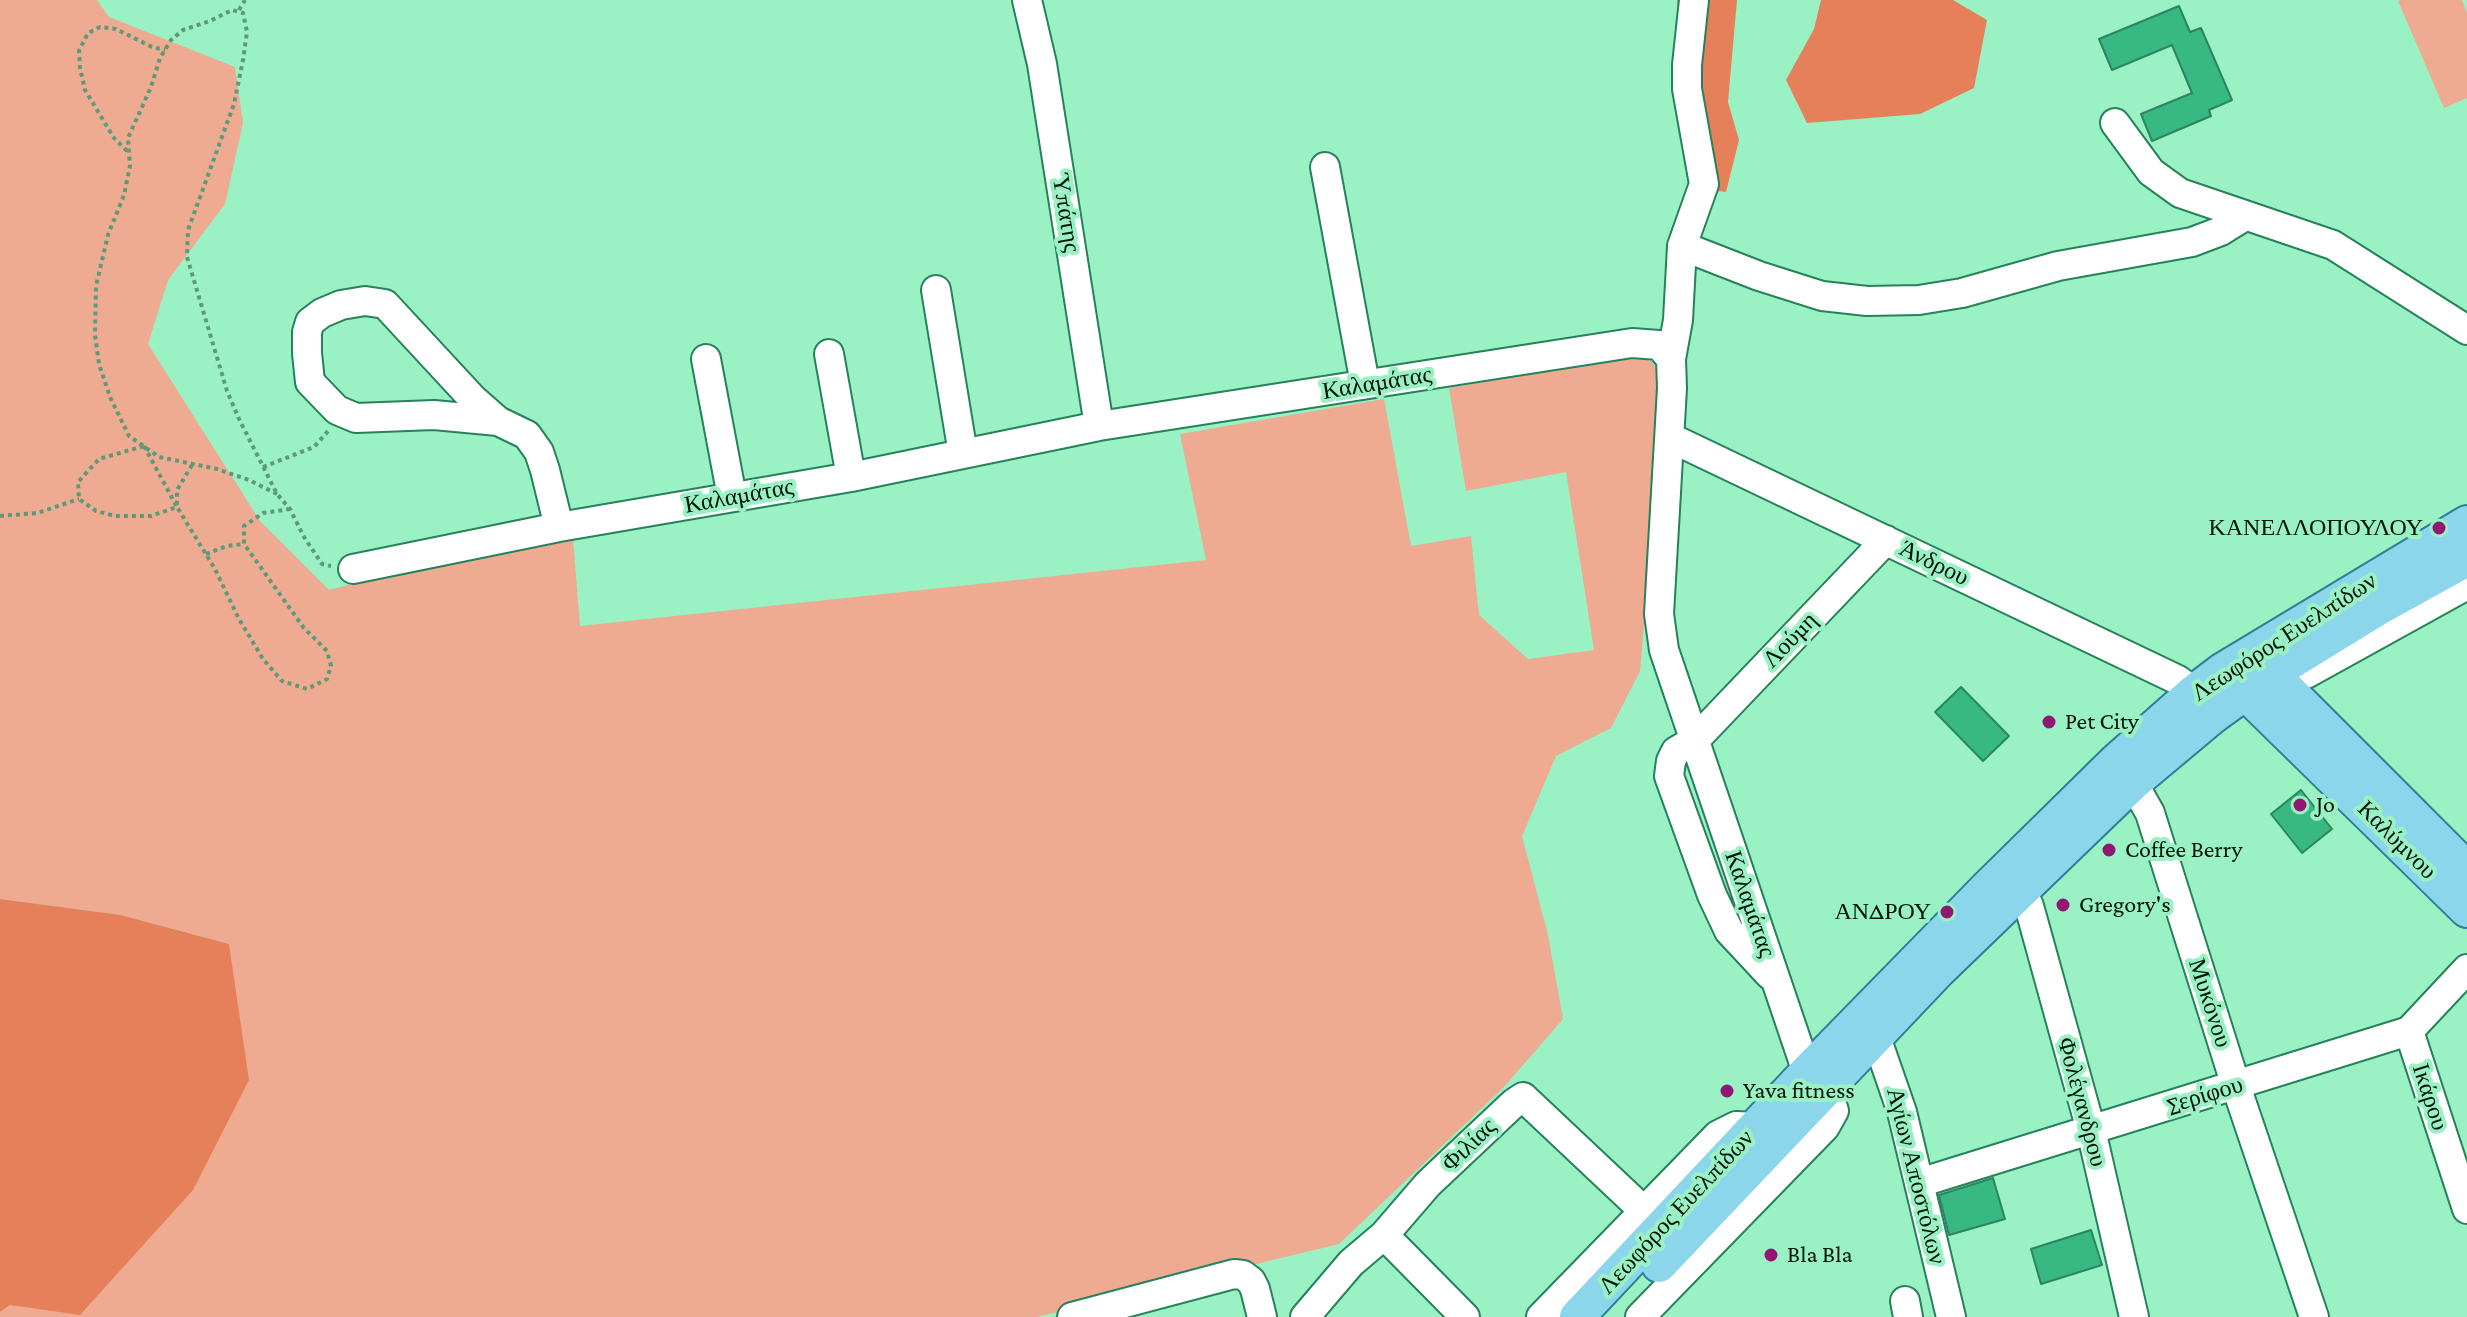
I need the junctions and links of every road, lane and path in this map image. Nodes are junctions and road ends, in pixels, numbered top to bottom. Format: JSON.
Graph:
{"nodes":[{"id":1,"x":245,"y":0,"type":"edge"},
{"id":2,"x":1027,"y":0,"type":"edge"},
{"id":3,"x":1694,"y":0,"type":"edge"},
{"id":4,"x":239,"y":10,"type":"junction"},
{"id":5,"x":165,"y":50,"type":"junction"},
{"id":6,"x":2115,"y":123,"type":"dead end"},
{"id":7,"x":129,"y":153,"type":"junction"},
{"id":8,"x":1325,"y":167,"type":"dead end"},
{"id":9,"x":2245,"y":216,"type":"junction"},
{"id":10,"x":1682,"y":246,"type":"junction"},
{"id":11,"x":936,"y":290,"type":"dead end"},
{"id":12,"x":2467,"y":330,"type":"edge"},
{"id":13,"x":829,"y":354,"type":"dead end"},
{"id":14,"x":706,"y":359,"type":"dead end"},
{"id":15,"x":1671,"y":359,"type":"junction"},
{"id":16,"x":1365,"y":384,"type":"junction"},
{"id":17,"x":346,"y":414,"type":"junction"},
{"id":18,"x":498,"y":421,"type":"junction"},
{"id":19,"x":1099,"y":426,"type":"junction"},
{"id":20,"x":1671,"y":438,"type":"junction"},
{"id":21,"x":144,"y":446,"type":"junction"},
{"id":22,"x":963,"y":454,"type":"junction"},
{"id":23,"x":192,"y":465,"type":"junction"},
{"id":24,"x":263,"y":467,"type":"junction"},
{"id":25,"x":851,"y":477,"type":"junction"},
{"id":26,"x":277,"y":494,"type":"junction"},
{"id":27,"x":732,"y":497,"type":"junction"},
{"id":28,"x":79,"y":499,"type":"junction"},
{"id":29,"x":177,"y":507,"type":"junction"},
{"id":30,"x":290,"y":509,"type":"junction"},
{"id":31,"x":0,"y":516,"type":"edge"},
{"id":32,"x":2467,"y":523,"type":"edge"},
{"id":33,"x":559,"y":527,"type":"junction"},
{"id":34,"x":1886,"y":540,"type":"junction"},
{"id":35,"x":244,"y":544,"type":"junction"},
{"id":36,"x":206,"y":554,"type":"junction"},
{"id":37,"x":2467,"y":559,"type":"edge"},
{"id":38,"x":353,"y":569,"type":"joint"},
{"id":39,"x":2467,"y":585,"type":"edge"},
{"id":40,"x":2247,"y":672,"type":"junction"},
{"id":41,"x":2194,"y":692,"type":"junction"},
{"id":42,"x":1695,"y":740,"type":"junction"},
{"id":43,"x":2133,"y":783,"type":"junction"},
{"id":44,"x":2467,"y":869,"type":"edge"},
{"id":45,"x":2021,"y":889,"type":"junction"},
{"id":46,"x":2467,"y":910,"type":"edge"},
{"id":47,"x":2467,"y":969,"type":"edge"},
{"id":48,"x":2409,"y":1031,"type":"junction"},
{"id":49,"x":1876,"y":1037,"type":"junction"},
{"id":50,"x":1817,"y":1080,"type":"junction"},
{"id":51,"x":2236,"y":1086,"type":"junction"},
{"id":52,"x":1756,"y":1127,"type":"junction"},
{"id":53,"x":2091,"y":1130,"type":"junction"},
{"id":54,"x":1919,"y":1183,"type":"junction"},
{"id":55,"x":2467,"y":1209,"type":"edge"},
{"id":56,"x":1644,"y":1211,"type":"junction"},
{"id":57,"x":1384,"y":1235,"type":"junction"},
{"id":58,"x":1072,"y":1317,"type":"edge"},
{"id":59,"x":1262,"y":1317,"type":"edge"},
{"id":60,"x":1305,"y":1317,"type":"edge"},
{"id":61,"x":1465,"y":1317,"type":"edge"},
{"id":62,"x":1541,"y":1317,"type":"edge"},
{"id":63,"x":1577,"y":1317,"type":"edge"},
{"id":64,"x":1609,"y":1317,"type":"edge"},
{"id":65,"x":1640,"y":1317,"type":"edge"},
{"id":66,"x":1951,"y":1317,"type":"edge"},
{"id":67,"x":2134,"y":1317,"type":"edge"},
{"id":68,"x":2314,"y":1317,"type":"edge"}],
"edges":[{"from":1,"to":4,"type":"path"},
{"from":2,"to":19,"type":"street","name":"Ύπάτης"},
{"from":3,"to":10,"type":"street"},
{"from":4,"to":5,"type":"path"},
{"from":4,"to":24,"type":"path"},
{"from":5,"to":7,"type":"path"},
{"from":5,"to":7,"type":"path"},
{"from":6,"to":9,"type":"street"},
{"from":7,"to":21,"type":"path"},
{"from":8,"to":16,"type":"street"},
{"from":9,"to":10,"type":"street"},
{"from":9,"to":12,"type":"street"},
{"from":10,"to":15,"type":"street"},
{"from":11,"to":22,"type":"street"},
{"from":13,"to":25,"type":"street"},
{"from":14,"to":27,"type":"street"},
{"from":15,"to":16,"type":"street","name":"Καλαμάτας"},
{"from":15,"to":20,"type":"street","name":"Καλαμάτας"},
{"from":16,"to":19,"type":"street","name":"Καλαμάτας"},
{"from":17,"to":18,"type":"street"},
{"from":17,"to":18,"type":"street"},
{"from":17,"to":24,"type":"path"},
{"from":18,"to":33,"type":"street"},
{"from":19,"to":22,"type":"street","name":"Καλαμάτας"},
{"from":20,"to":34,"type":"street","name":"Άνδρου"},
{"from":20,"to":42,"type":"street","name":"Καλαμάτας"},
{"from":21,"to":23,"type":"path"},
{"from":21,"to":28,"type":"path"},
{"from":21,"to":29,"type":"path"},
{"from":22,"to":25,"type":"street","name":"Καλαμάτας"},
{"from":23,"to":26,"type":"path"},
{"from":23,"to":29,"type":"path"},
{"from":24,"to":26,"type":"path"},
{"from":25,"to":27,"type":"street","name":"Καλαμάτας"},
{"from":26,"to":30,"type":"path"},
{"from":27,"to":33,"type":"street","name":"Καλαμάτας"},
{"from":28,"to":29,"type":"path"},
{"from":28,"to":31,"type":"path"},
{"from":29,"to":36,"type":"path"},
{"from":30,"to":35,"type":"path"},
{"from":30,"to":38,"type":"path"},
{"from":32,"to":40,"type":"main road","name":"Λεωφόρος Ευελπίδων"},
{"from":33,"to":38,"type":"street","name":"Καλαμάτας"},
{"from":34,"to":41,"type":"street","name":"Άνδρου"},
{"from":34,"to":42,"type":"street","name":"Λούμη"},
{"from":35,"to":36,"type":"path"},
{"from":35,"to":36,"type":"path"},
{"from":37,"to":40,"type":"main road","name":"Λεωφόρος Ευελπίδων"},
{"from":39,"to":40,"type":"street"},
{"from":40,"to":41,"type":"main road","name":"Λεωφόρος Ευελπίδων"},
{"from":40,"to":43,"type":"main road","name":"Λεωφόρος Ευελπίδων"},
{"from":40,"to":44,"type":"main road","name":"Καλύμνου"},
{"from":40,"to":46,"type":"main road","name":"Καλύμνου"},
{"from":41,"to":50,"type":"main road","name":"Λεωφόρος Ευελπίδων"},
{"from":42,"to":50,"type":"street","name":"Καλαμάτας"},
{"from":43,"to":45,"type":"main road","name":"Λεωφόρος Ευελπίδων"},
{"from":43,"to":51,"type":"street","name":"Μυκόνου"},
{"from":45,"to":49,"type":"main road","name":"Λεωφόρος Ευελπίδων"},
{"from":45,"to":53,"type":"street","name":"Φολέγανδρου"},
{"from":47,"to":48,"type":"street","name":"Σερίφου"},
{"from":48,"to":51,"type":"street","name":"Σερίφου"},
{"from":48,"to":55,"type":"street","name":"Ικάρου"},
{"from":49,"to":50,"type":"main road","name":"Λεωφόρος Ευελπίδων"},
{"from":49,"to":54,"type":"street","name":"Αγίων Αποστόλων"},
{"from":50,"to":52,"type":"main road","name":"Λεωφόρος Ευελπίδων"},
{"from":50,"to":64,"type":"main road","name":"Λεωφόρος Ευελπίδων"},
{"from":50,"to":65,"type":"street","name":"Καλαμάτας"},
{"from":51,"to":53,"type":"street","name":"Σερίφου"},
{"from":51,"to":68,"type":"street","name":"Μυκόνου"},
{"from":52,"to":56,"type":"street"},
{"from":52,"to":63,"type":"main road","name":"Λεωφόρος Ευελπίδων"},
{"from":53,"to":54,"type":"street","name":"Σερίφου"},
{"from":53,"to":67,"type":"street","name":"Φολέγανδρου"},
{"from":54,"to":66,"type":"street","name":"Αγίων Αποστόλων"},
{"from":56,"to":57,"type":"street","name":"Φιλίας"},
{"from":56,"to":62,"type":"street"},
{"from":57,"to":60,"type":"street","name":"Φιλίας"},
{"from":57,"to":61,"type":"street"},
{"from":58,"to":59,"type":"street"}]}
